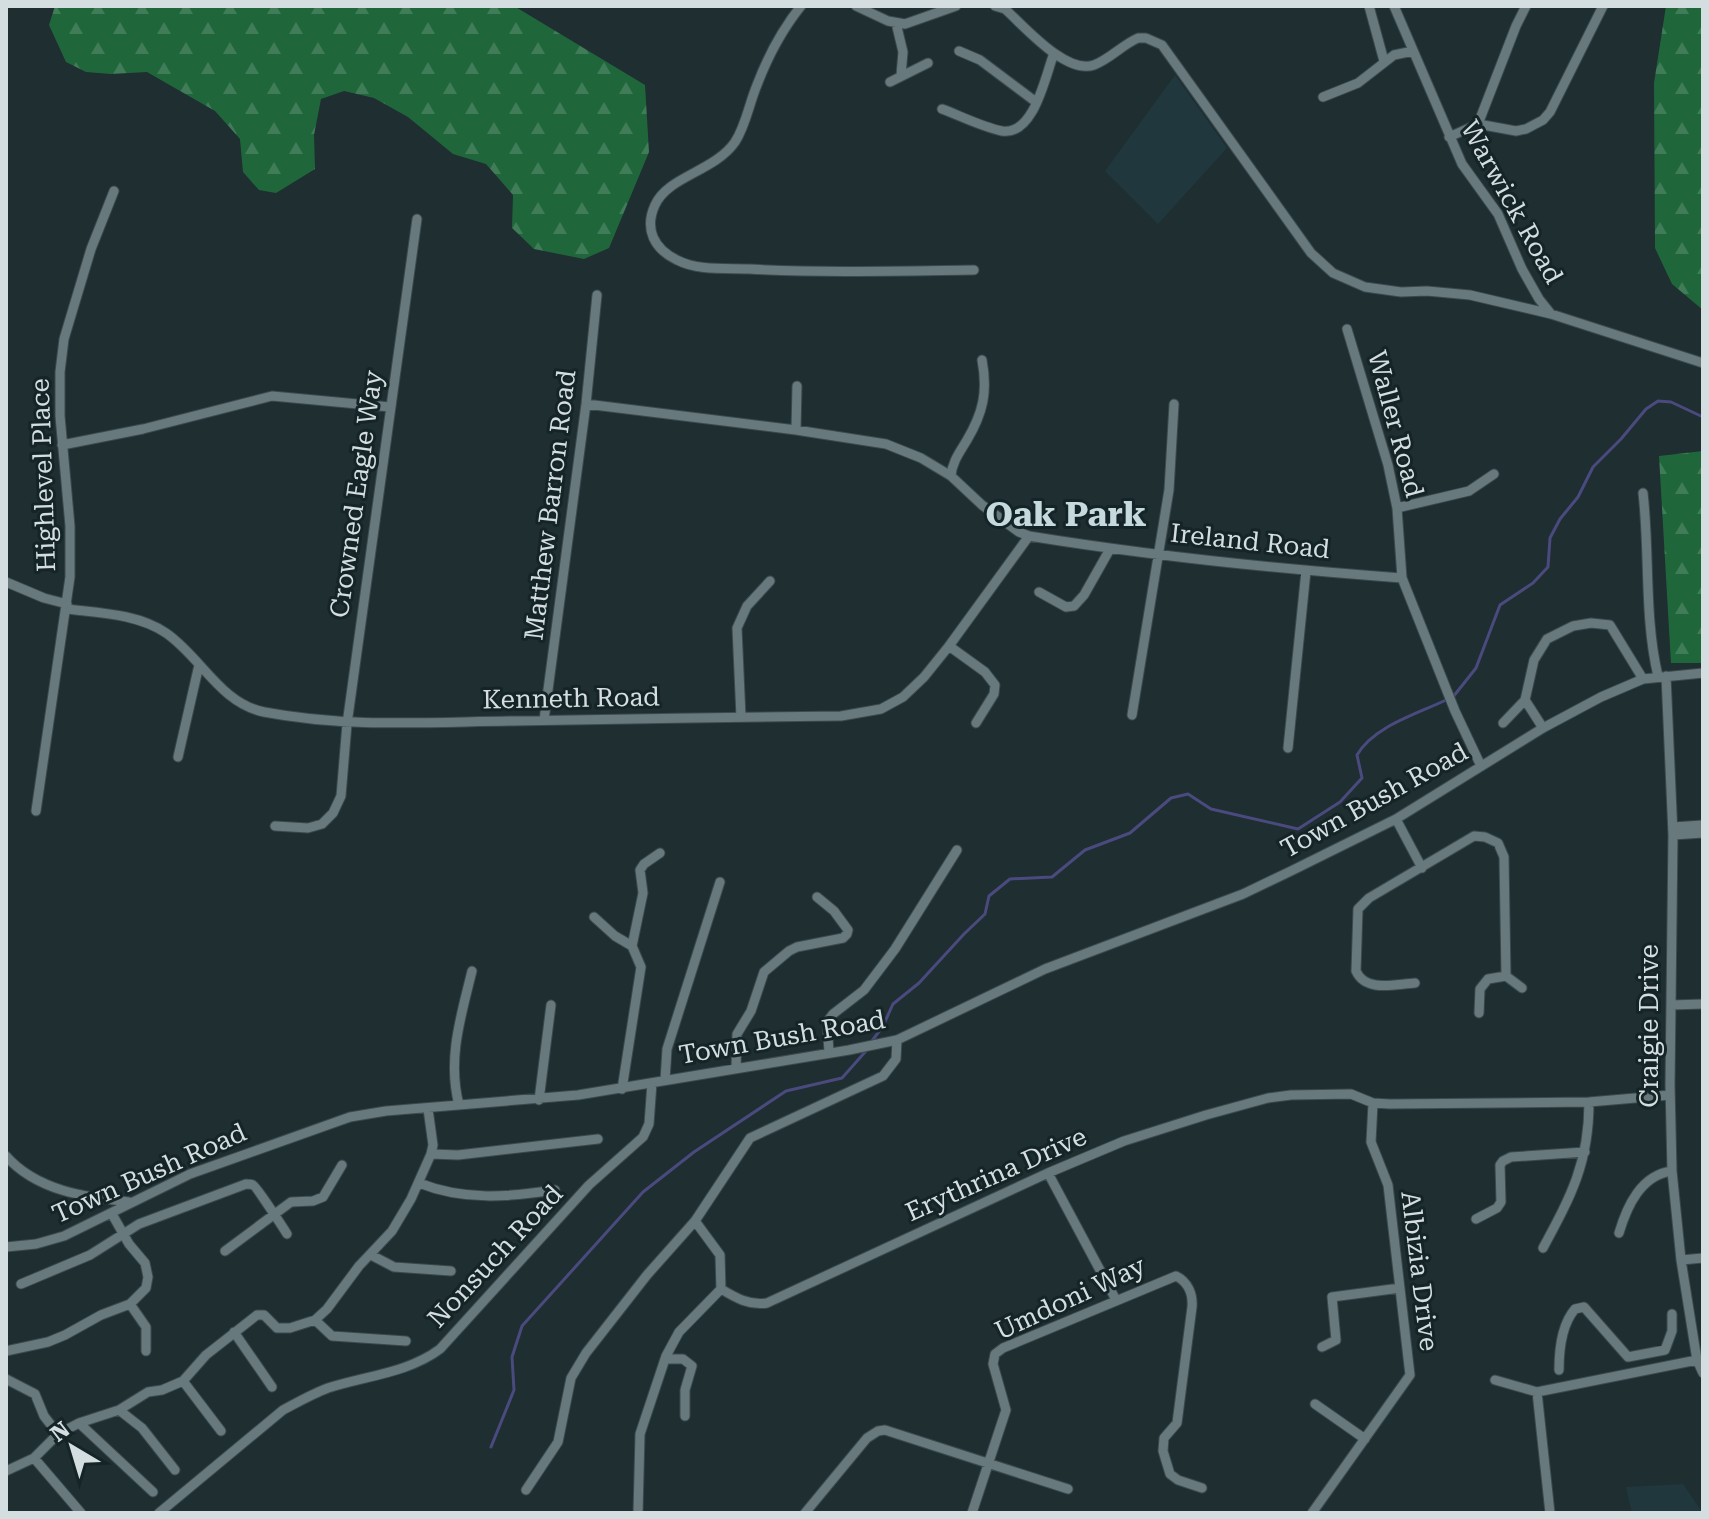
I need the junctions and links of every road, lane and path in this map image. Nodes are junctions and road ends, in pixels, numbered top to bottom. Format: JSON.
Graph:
{"nodes":[{"id":1,"x":801,"y":6,"type":"edge"},
{"id":2,"x":856,"y":6,"type":"edge"},
{"id":3,"x":956,"y":6,"type":"edge"},
{"id":4,"x":995,"y":6,"type":"edge"},
{"id":5,"x":1369,"y":6,"type":"edge"},
{"id":6,"x":1394,"y":6,"type":"edge"},
{"id":7,"x":1526,"y":6,"type":"edge"},
{"id":8,"x":1603,"y":6,"type":"edge"},
{"id":9,"x":896,"y":23,"type":"junction"},
{"id":10,"x":959,"y":51,"type":"dead end"},
{"id":11,"x":1413,"y":51,"type":"junction"},
{"id":12,"x":1054,"y":53,"type":"junction"},
{"id":13,"x":1384,"y":61,"type":"junction"},
{"id":14,"x":928,"y":63,"type":"dead end"},
{"id":15,"x":901,"y":75,"type":"junction"},
{"id":16,"x":890,"y":82,"type":"dead end"},
{"id":17,"x":1323,"y":97,"type":"dead end"},
{"id":18,"x":1036,"y":102,"type":"junction"},
{"id":19,"x":942,"y":109,"type":"dead end"},
{"id":20,"x":1478,"y":124,"type":"junction"},
{"id":21,"x":1449,"y":137,"type":"junction"},
{"id":22,"x":114,"y":191,"type":"dead end"},
{"id":23,"x":417,"y":219,"type":"dead end"},
{"id":24,"x":974,"y":270,"type":"dead end"},
{"id":25,"x":597,"y":295,"type":"dead end"},
{"id":26,"x":1551,"y":314,"type":"junction"},
{"id":27,"x":1347,"y":329,"type":"dead end"},
{"id":28,"x":982,"y":360,"type":"dead end"},
{"id":29,"x":1703,"y":363,"type":"edge"},
{"id":30,"x":797,"y":386,"type":"dead end"},
{"id":31,"x":586,"y":404,"type":"junction"},
{"id":32,"x":1174,"y":404,"type":"dead end"},
{"id":33,"x":390,"y":407,"type":"junction"},
{"id":34,"x":796,"y":430,"type":"junction"},
{"id":35,"x":62,"y":445,"type":"junction"},
{"id":36,"x":1494,"y":474,"type":"dead end"},
{"id":37,"x":951,"y":476,"type":"junction"},
{"id":38,"x":1643,"y":493,"type":"dead end"},
{"id":39,"x":1397,"y":508,"type":"junction"},
{"id":40,"x":1029,"y":536,"type":"junction"},
{"id":41,"x":1110,"y":549,"type":"junction"},
{"id":42,"x":1161,"y":554,"type":"junction"},
{"id":43,"x":1306,"y":571,"type":"junction"},
{"id":44,"x":1402,"y":578,"type":"junction"},
{"id":45,"x":770,"y":581,"type":"dead end"},
{"id":46,"x":6,"y":582,"type":"edge"},
{"id":47,"x":1039,"y":592,"type":"dead end"},
{"id":48,"x":67,"y":607,"type":"junction"},
{"id":49,"x":949,"y":646,"type":"junction"},
{"id":50,"x":199,"y":665,"type":"junction"},
{"id":51,"x":1703,"y":673,"type":"edge"},
{"id":52,"x":1662,"y":676,"type":"junction"},
{"id":53,"x":1643,"y":679,"type":"junction"},
{"id":54,"x":1525,"y":700,"type":"junction"},
{"id":55,"x":1132,"y":715,"type":"dead end"},
{"id":56,"x":741,"y":717,"type":"junction"},
{"id":57,"x":544,"y":720,"type":"junction"},
{"id":58,"x":976,"y":723,"type":"dead end"},
{"id":59,"x":1503,"y":723,"type":"dead end"},
{"id":60,"x":347,"y":724,"type":"junction"},
{"id":61,"x":1543,"y":728,"type":"junction"},
{"id":62,"x":1288,"y":748,"type":"dead end"},
{"id":63,"x":178,"y":757,"type":"dead end"},
{"id":64,"x":1481,"y":766,"type":"junction"},
{"id":65,"x":36,"y":811,"type":"dead end"},
{"id":66,"x":1396,"y":819,"type":"junction"},
{"id":67,"x":1703,"y":825,"type":"edge"},
{"id":68,"x":275,"y":826,"type":"dead end"},
{"id":69,"x":1673,"y":831,"type":"junction"},
{"id":70,"x":1703,"y":833,"type":"edge"},
{"id":71,"x":957,"y":850,"type":"dead end"},
{"id":72,"x":660,"y":853,"type":"dead end"},
{"id":73,"x":1422,"y":868,"type":"junction"},
{"id":74,"x":720,"y":882,"type":"dead end"},
{"id":75,"x":817,"y":897,"type":"dead end"},
{"id":76,"x":594,"y":917,"type":"dead end"},
{"id":77,"x":632,"y":946,"type":"junction"},
{"id":78,"x":472,"y":971,"type":"dead end"},
{"id":79,"x":1506,"y":976,"type":"junction"},
{"id":80,"x":1415,"y":983,"type":"dead end"},
{"id":81,"x":1522,"y":988,"type":"dead end"},
{"id":82,"x":1703,"y":1004,"type":"edge"},
{"id":83,"x":551,"y":1005,"type":"dead end"},
{"id":84,"x":1671,"y":1005,"type":"junction"},
{"id":85,"x":1479,"y":1013,"type":"dead end"},
{"id":86,"x":897,"y":1040,"type":"junction"},
{"id":87,"x":829,"y":1052,"type":"junction"},
{"id":88,"x":736,"y":1068,"type":"junction"},
{"id":89,"x":665,"y":1080,"type":"junction"},
{"id":90,"x":652,"y":1083,"type":"junction"},
{"id":91,"x":622,"y":1089,"type":"junction"},
{"id":92,"x":1670,"y":1090,"type":"junction"},
{"id":93,"x":539,"y":1100,"type":"junction"},
{"id":94,"x":1589,"y":1102,"type":"junction"},
{"id":95,"x":1373,"y":1103,"type":"junction"},
{"id":96,"x":459,"y":1105,"type":"junction"},
{"id":97,"x":428,"y":1109,"type":"junction"},
{"id":98,"x":598,"y":1139,"type":"dead end"},
{"id":99,"x":1585,"y":1152,"type":"junction"},
{"id":100,"x":431,"y":1154,"type":"junction"},
{"id":101,"x":6,"y":1156,"type":"edge"},
{"id":102,"x":342,"y":1165,"type":"dead end"},
{"id":103,"x":1672,"y":1171,"type":"junction"},
{"id":104,"x":1048,"y":1173,"type":"junction"},
{"id":105,"x":419,"y":1183,"type":"junction"},
{"id":106,"x":555,"y":1190,"type":"dead end"},
{"id":107,"x":129,"y":1202,"type":"junction"},
{"id":108,"x":112,"y":1214,"type":"junction"},
{"id":109,"x":273,"y":1216,"type":"junction"},
{"id":110,"x":1476,"y":1219,"type":"dead end"},
{"id":111,"x":695,"y":1221,"type":"junction"},
{"id":112,"x":1619,"y":1233,"type":"dead end"},
{"id":113,"x":123,"y":1234,"type":"junction"},
{"id":114,"x":287,"y":1234,"type":"dead end"},
{"id":115,"x":6,"y":1247,"type":"edge"},
{"id":116,"x":1543,"y":1248,"type":"dead end"},
{"id":117,"x":225,"y":1251,"type":"dead end"},
{"id":118,"x":371,"y":1255,"type":"junction"},
{"id":119,"x":1703,"y":1258,"type":"edge"},
{"id":120,"x":1681,"y":1260,"type":"junction"},
{"id":121,"x":451,"y":1271,"type":"dead end"},
{"id":122,"x":21,"y":1284,"type":"dead end"},
{"id":123,"x":1400,"y":1288,"type":"junction"},
{"id":124,"x":721,"y":1289,"type":"junction"},
{"id":125,"x":1116,"y":1300,"type":"junction"},
{"id":126,"x":130,"y":1304,"type":"junction"},
{"id":127,"x":1672,"y":1314,"type":"dead end"},
{"id":128,"x":315,"y":1320,"type":"junction"},
{"id":129,"x":234,"y":1332,"type":"junction"},
{"id":130,"x":406,"y":1341,"type":"dead end"},
{"id":131,"x":1322,"y":1347,"type":"dead end"},
{"id":132,"x":6,"y":1351,"type":"edge"},
{"id":133,"x":146,"y":1351,"type":"dead end"},
{"id":134,"x":1628,"y":1357,"type":"junction"},
{"id":135,"x":665,"y":1359,"type":"junction"},
{"id":136,"x":1697,"y":1360,"type":"junction"},
{"id":137,"x":1559,"y":1370,"type":"dead end"},
{"id":138,"x":1632,"y":1372,"type":"junction"},
{"id":139,"x":1703,"y":1373,"type":"edge"},
{"id":140,"x":6,"y":1379,"type":"edge"},
{"id":141,"x":1495,"y":1380,"type":"dead end"},
{"id":142,"x":183,"y":1381,"type":"junction"},
{"id":143,"x":272,"y":1387,"type":"dead end"},
{"id":144,"x":1537,"y":1392,"type":"junction"},
{"id":145,"x":1315,"y":1404,"type":"dead end"},
{"id":146,"x":119,"y":1410,"type":"junction"},
{"id":147,"x":685,"y":1416,"type":"dead end"},
{"id":148,"x":79,"y":1423,"type":"junction"},
{"id":149,"x":221,"y":1431,"type":"dead end"},
{"id":150,"x":58,"y":1434,"type":"junction"},
{"id":151,"x":1365,"y":1439,"type":"junction"},
{"id":152,"x":34,"y":1458,"type":"junction"},
{"id":153,"x":990,"y":1463,"type":"junction"},
{"id":154,"x":175,"y":1470,"type":"dead end"},
{"id":155,"x":6,"y":1471,"type":"edge"},
{"id":156,"x":1202,"y":1488,"type":"dead end"},
{"id":157,"x":1068,"y":1489,"type":"dead end"},
{"id":158,"x":526,"y":1490,"type":"dead end"},
{"id":159,"x":153,"y":1492,"type":"dead end"},
{"id":160,"x":639,"y":1512,"type":"edge"},
{"id":161,"x":81,"y":1513,"type":"edge"},
{"id":162,"x":159,"y":1513,"type":"edge"},
{"id":163,"x":805,"y":1513,"type":"edge"},
{"id":164,"x":972,"y":1513,"type":"edge"},
{"id":165,"x":1312,"y":1513,"type":"edge"},
{"id":166,"x":1550,"y":1513,"type":"edge"}],
"edges":[{"from":1,"to":24,"type":"street"},
{"from":2,"to":9,"type":"street"},
{"from":3,"to":9,"type":"street"},
{"from":4,"to":12,"type":"street"},
{"from":5,"to":13,"type":"street"},
{"from":6,"to":11,"type":"street","name":"Warwick Road"},
{"from":7,"to":20,"type":"street"},
{"from":8,"to":20,"type":"street"},
{"from":9,"to":15,"type":"street"},
{"from":10,"to":18,"type":"street"},
{"from":11,"to":13,"type":"street"},
{"from":11,"to":21,"type":"street","name":"Warwick Road"},
{"from":12,"to":18,"type":"street"},
{"from":12,"to":26,"type":"street"},
{"from":13,"to":17,"type":"street"},
{"from":14,"to":15,"type":"street"},
{"from":15,"to":16,"type":"street"},
{"from":18,"to":19,"type":"street"},
{"from":20,"to":21,"type":"street"},
{"from":21,"to":26,"type":"street","name":"Warwick Road"},
{"from":22,"to":35,"type":"street","name":"Highlevel Place"},
{"from":23,"to":33,"type":"street","name":"Crowned Eagle Way"},
{"from":25,"to":31,"type":"street","name":"Matthew Barron Road"},
{"from":26,"to":29,"type":"street","name":"Warwick Road"},
{"from":27,"to":39,"type":"street","name":"Waller Road"},
{"from":28,"to":37,"type":"street"},
{"from":30,"to":34,"type":"street"},
{"from":31,"to":34,"type":"street","name":"Ireland Road"},
{"from":31,"to":57,"type":"street","name":"Matthew Barron Road"},
{"from":32,"to":42,"type":"street"},
{"from":33,"to":35,"type":"street"},
{"from":33,"to":60,"type":"street","name":"Crowned Eagle Way"},
{"from":34,"to":37,"type":"street","name":"Ireland Road"},
{"from":35,"to":48,"type":"street","name":"Highlevel Place"},
{"from":36,"to":39,"type":"street"},
{"from":37,"to":40,"type":"street","name":"Ireland Road"},
{"from":38,"to":52,"type":"street","name":"Craigie Drive"},
{"from":39,"to":44,"type":"street","name":"Waller Road"},
{"from":40,"to":41,"type":"street","name":"Ireland Road"},
{"from":40,"to":49,"type":"street","name":"Kenneth Road"},
{"from":41,"to":42,"type":"street","name":"Ireland Road"},
{"from":41,"to":47,"type":"street"},
{"from":42,"to":43,"type":"street","name":"Ireland Road"},
{"from":42,"to":55,"type":"street"},
{"from":43,"to":44,"type":"street","name":"Ireland Road"},
{"from":43,"to":62,"type":"street"},
{"from":44,"to":64,"type":"street"},
{"from":45,"to":56,"type":"street"},
{"from":46,"to":48,"type":"street","name":"Kenneth Road"},
{"from":48,"to":50,"type":"street","name":"Kenneth Road"},
{"from":48,"to":65,"type":"street","name":"Highlevel Place"},
{"from":49,"to":56,"type":"street","name":"Kenneth Road"},
{"from":49,"to":58,"type":"street"},
{"from":50,"to":60,"type":"street","name":"Kenneth Road"},
{"from":50,"to":63,"type":"street"},
{"from":51,"to":52,"type":"street","name":"Town Bush Road"},
{"from":52,"to":53,"type":"street","name":"Town Bush Road"},
{"from":52,"to":69,"type":"street","name":"Craigie Drive"},
{"from":53,"to":54,"type":"street"},
{"from":53,"to":61,"type":"street","name":"Town Bush Road"},
{"from":54,"to":59,"type":"street"},
{"from":54,"to":61,"type":"street"},
{"from":56,"to":57,"type":"street","name":"Kenneth Road"},
{"from":57,"to":60,"type":"street","name":"Kenneth Road"},
{"from":60,"to":68,"type":"street","name":"Crowned Eagle Way"},
{"from":61,"to":64,"type":"street","name":"Town Bush Road"},
{"from":64,"to":66,"type":"street","name":"Town Bush Road"},
{"from":66,"to":73,"type":"street"},
{"from":66,"to":86,"type":"street","name":"Town Bush Road"},
{"from":67,"to":69,"type":"street"},
{"from":69,"to":70,"type":"street"},
{"from":69,"to":84,"type":"street","name":"Craigie Drive"},
{"from":71,"to":87,"type":"street"},
{"from":72,"to":77,"type":"street"},
{"from":73,"to":79,"type":"street"},
{"from":73,"to":80,"type":"street"},
{"from":74,"to":89,"type":"street"},
{"from":75,"to":88,"type":"street"},
{"from":76,"to":77,"type":"street"},
{"from":77,"to":91,"type":"street"},
{"from":78,"to":96,"type":"street"},
{"from":79,"to":81,"type":"street"},
{"from":79,"to":85,"type":"street"},
{"from":82,"to":84,"type":"street"},
{"from":83,"to":93,"type":"street"},
{"from":84,"to":92,"type":"street","name":"Craigie Drive"},
{"from":86,"to":87,"type":"street","name":"Town Bush Road"},
{"from":86,"to":111,"type":"street"},
{"from":87,"to":88,"type":"street","name":"Town Bush Road"},
{"from":88,"to":89,"type":"street","name":"Town Bush Road"},
{"from":89,"to":90,"type":"street","name":"Town Bush Road"},
{"from":90,"to":91,"type":"street","name":"Town Bush Road"},
{"from":90,"to":162,"type":"street","name":"Nonsuch Road"},
{"from":91,"to":93,"type":"street","name":"Town Bush Road"},
{"from":92,"to":94,"type":"street","name":"Erythrina Drive"},
{"from":92,"to":103,"type":"street","name":"Craigie Drive"},
{"from":93,"to":96,"type":"street","name":"Town Bush Road"},
{"from":94,"to":95,"type":"street","name":"Erythrina Drive"},
{"from":94,"to":99,"type":"street"},
{"from":95,"to":104,"type":"street","name":"Erythrina Drive"},
{"from":95,"to":123,"type":"street","name":"Albizia Drive"},
{"from":96,"to":97,"type":"street","name":"Town Bush Road"},
{"from":97,"to":100,"type":"street"},
{"from":97,"to":107,"type":"street","name":"Town Bush Road"},
{"from":98,"to":100,"type":"street"},
{"from":99,"to":110,"type":"street"},
{"from":99,"to":116,"type":"street"},
{"from":100,"to":105,"type":"street"},
{"from":101,"to":107,"type":"street"},
{"from":102,"to":109,"type":"street"},
{"from":103,"to":112,"type":"street"},
{"from":103,"to":120,"type":"street","name":"Craigie Drive"},
{"from":104,"to":124,"type":"street","name":"Erythrina Drive"},
{"from":104,"to":125,"type":"street"},
{"from":105,"to":106,"type":"street"},
{"from":105,"to":118,"type":"street"},
{"from":107,"to":108,"type":"street","name":"Town Bush Road"},
{"from":108,"to":113,"type":"street"},
{"from":108,"to":115,"type":"street","name":"Town Bush Road"},
{"from":109,"to":113,"type":"street"},
{"from":109,"to":114,"type":"street"},
{"from":109,"to":117,"type":"street"},
{"from":111,"to":124,"type":"street"},
{"from":111,"to":158,"type":"street"},
{"from":113,"to":122,"type":"street"},
{"from":113,"to":126,"type":"street"},
{"from":118,"to":121,"type":"street"},
{"from":118,"to":128,"type":"street"},
{"from":119,"to":120,"type":"street"},
{"from":120,"to":136,"type":"street","name":"Craigie Drive"},
{"from":123,"to":131,"type":"street"},
{"from":123,"to":151,"type":"street","name":"Albizia Drive"},
{"from":124,"to":135,"type":"street"},
{"from":125,"to":153,"type":"street","name":"Umdoni Way"},
{"from":125,"to":156,"type":"street","name":"Umdoni Way"},
{"from":126,"to":132,"type":"street"},
{"from":126,"to":133,"type":"street"},
{"from":127,"to":134,"type":"street"},
{"from":128,"to":129,"type":"street"},
{"from":128,"to":130,"type":"street"},
{"from":129,"to":142,"type":"street"},
{"from":129,"to":143,"type":"street"},
{"from":134,"to":137,"type":"street"},
{"from":134,"to":138,"type":"street"},
{"from":135,"to":147,"type":"street"},
{"from":135,"to":160,"type":"street"},
{"from":136,"to":138,"type":"street"},
{"from":136,"to":139,"type":"street","name":"Craigie Drive"},
{"from":138,"to":144,"type":"street"},
{"from":140,"to":150,"type":"street"},
{"from":141,"to":144,"type":"street"},
{"from":142,"to":146,"type":"street"},
{"from":142,"to":149,"type":"street"},
{"from":144,"to":166,"type":"street"},
{"from":145,"to":151,"type":"street"},
{"from":146,"to":148,"type":"street"},
{"from":146,"to":154,"type":"street"},
{"from":148,"to":150,"type":"street"},
{"from":148,"to":159,"type":"street"},
{"from":150,"to":152,"type":"street"},
{"from":151,"to":165,"type":"street","name":"Albizia Drive"},
{"from":152,"to":155,"type":"street"},
{"from":152,"to":161,"type":"street"},
{"from":153,"to":157,"type":"street"},
{"from":153,"to":163,"type":"street"},
{"from":153,"to":164,"type":"street","name":"Umdoni Way"}]}
